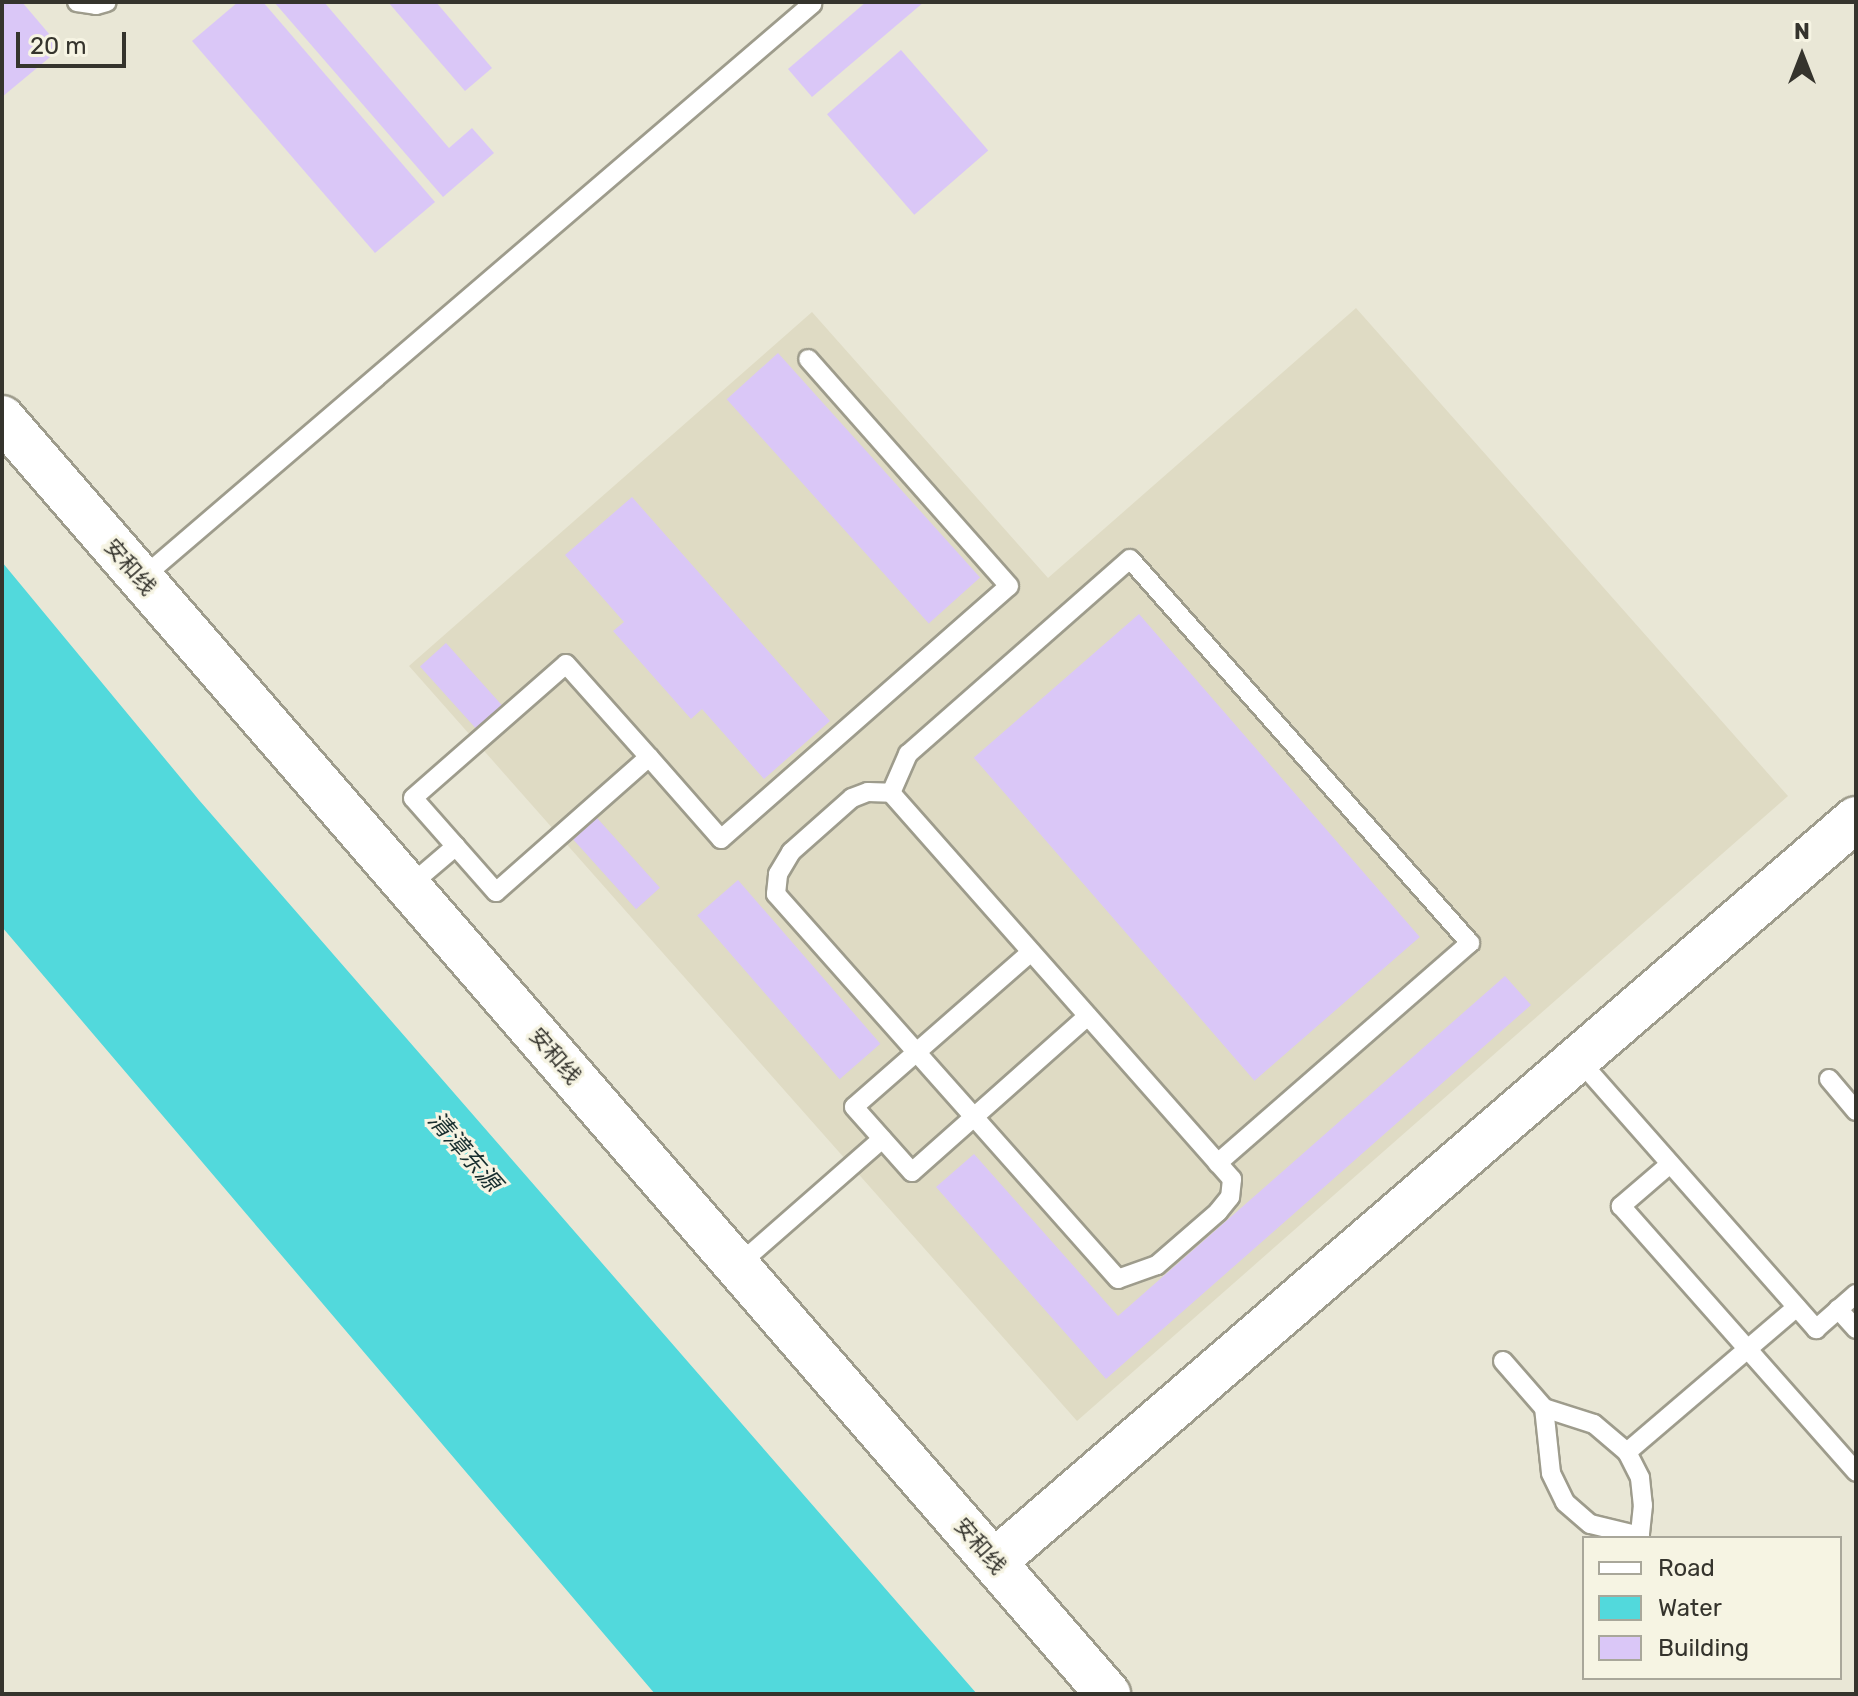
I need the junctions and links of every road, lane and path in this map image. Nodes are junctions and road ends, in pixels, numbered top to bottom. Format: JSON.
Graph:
{"nodes":[{"id":1,"x":77,"y":2,"type":"edge"},
{"id":2,"x":107,"y":2,"type":"edge"},
{"id":3,"x":810,"y":2,"type":"edge"},
{"id":4,"x":808,"y":359,"type":"dead end"},
{"id":5,"x":2,"y":418,"type":"edge"},
{"id":6,"x":141,"y":579,"type":"junction"},
{"id":7,"x":649,"y":757,"type":"junction"},
{"id":8,"x":891,"y":793,"type":"junction"},
{"id":9,"x":1856,"y":819,"type":"edge"},
{"id":10,"x":456,"y":846,"type":"junction"},
{"id":11,"x":408,"y":887,"type":"junction"},
{"id":12,"x":1031,"y":952,"type":"junction"},
{"id":13,"x":1088,"y":1016,"type":"junction"},
{"id":14,"x":916,"y":1052,"type":"junction"},
{"id":15,"x":1579,"y":1060,"type":"junction"},
{"id":16,"x":1829,"y":1079,"type":"dead end"},
{"id":17,"x":1856,"y":1111,"type":"edge"},
{"id":18,"x":974,"y":1117,"type":"junction"},
{"id":19,"x":882,"y":1139,"type":"junction"},
{"id":20,"x":1218,"y":1163,"type":"junction"},
{"id":21,"x":1670,"y":1164,"type":"junction"},
{"id":22,"x":737,"y":1266,"type":"junction"},
{"id":23,"x":1856,"y":1294,"type":"edge"},
{"id":24,"x":1797,"y":1307,"type":"junction"},
{"id":25,"x":1838,"y":1309,"type":"junction"},
{"id":26,"x":1856,"y":1329,"type":"edge"},
{"id":27,"x":1748,"y":1349,"type":"junction"},
{"id":28,"x":1503,"y":1361,"type":"dead end"},
{"id":29,"x":1544,"y":1408,"type":"junction"},
{"id":30,"x":1627,"y":1452,"type":"junction"},
{"id":31,"x":1856,"y":1472,"type":"edge"},
{"id":32,"x":994,"y":1562,"type":"junction"},
{"id":33,"x":1108,"y":1694,"type":"edge"}],
"edges":[{"from":1,"to":2,"type":"lane"},
{"from":3,"to":6,"type":"lane"},
{"from":4,"to":7,"type":"lane"},
{"from":5,"to":6,"type":"main road","name":"安和线"},
{"from":6,"to":11,"type":"main road","name":"安和线"},
{"from":7,"to":10,"type":"lane"},
{"from":7,"to":10,"type":"lane"},
{"from":8,"to":12,"type":"lane"},
{"from":8,"to":14,"type":"lane"},
{"from":8,"to":20,"type":"lane"},
{"from":9,"to":15,"type":"main road"},
{"from":10,"to":11,"type":"lane"},
{"from":11,"to":22,"type":"main road","name":"安和线"},
{"from":12,"to":13,"type":"lane"},
{"from":12,"to":14,"type":"lane"},
{"from":13,"to":18,"type":"lane"},
{"from":13,"to":20,"type":"lane"},
{"from":14,"to":18,"type":"lane"},
{"from":14,"to":19,"type":"lane"},
{"from":15,"to":21,"type":"lane"},
{"from":15,"to":32,"type":"main road"},
{"from":16,"to":17,"type":"lane"},
{"from":18,"to":19,"type":"lane"},
{"from":18,"to":20,"type":"lane"},
{"from":19,"to":22,"type":"lane"},
{"from":21,"to":24,"type":"lane"},
{"from":21,"to":27,"type":"lane"},
{"from":22,"to":32,"type":"main road","name":"安和线"},
{"from":23,"to":25,"type":"lane"},
{"from":24,"to":25,"type":"lane"},
{"from":24,"to":27,"type":"lane"},
{"from":25,"to":26,"type":"lane"},
{"from":27,"to":30,"type":"lane"},
{"from":27,"to":31,"type":"lane"},
{"from":28,"to":29,"type":"lane"},
{"from":29,"to":30,"type":"lane"},
{"from":29,"to":30,"type":"lane"},
{"from":32,"to":33,"type":"main road","name":"安和线"}]}
